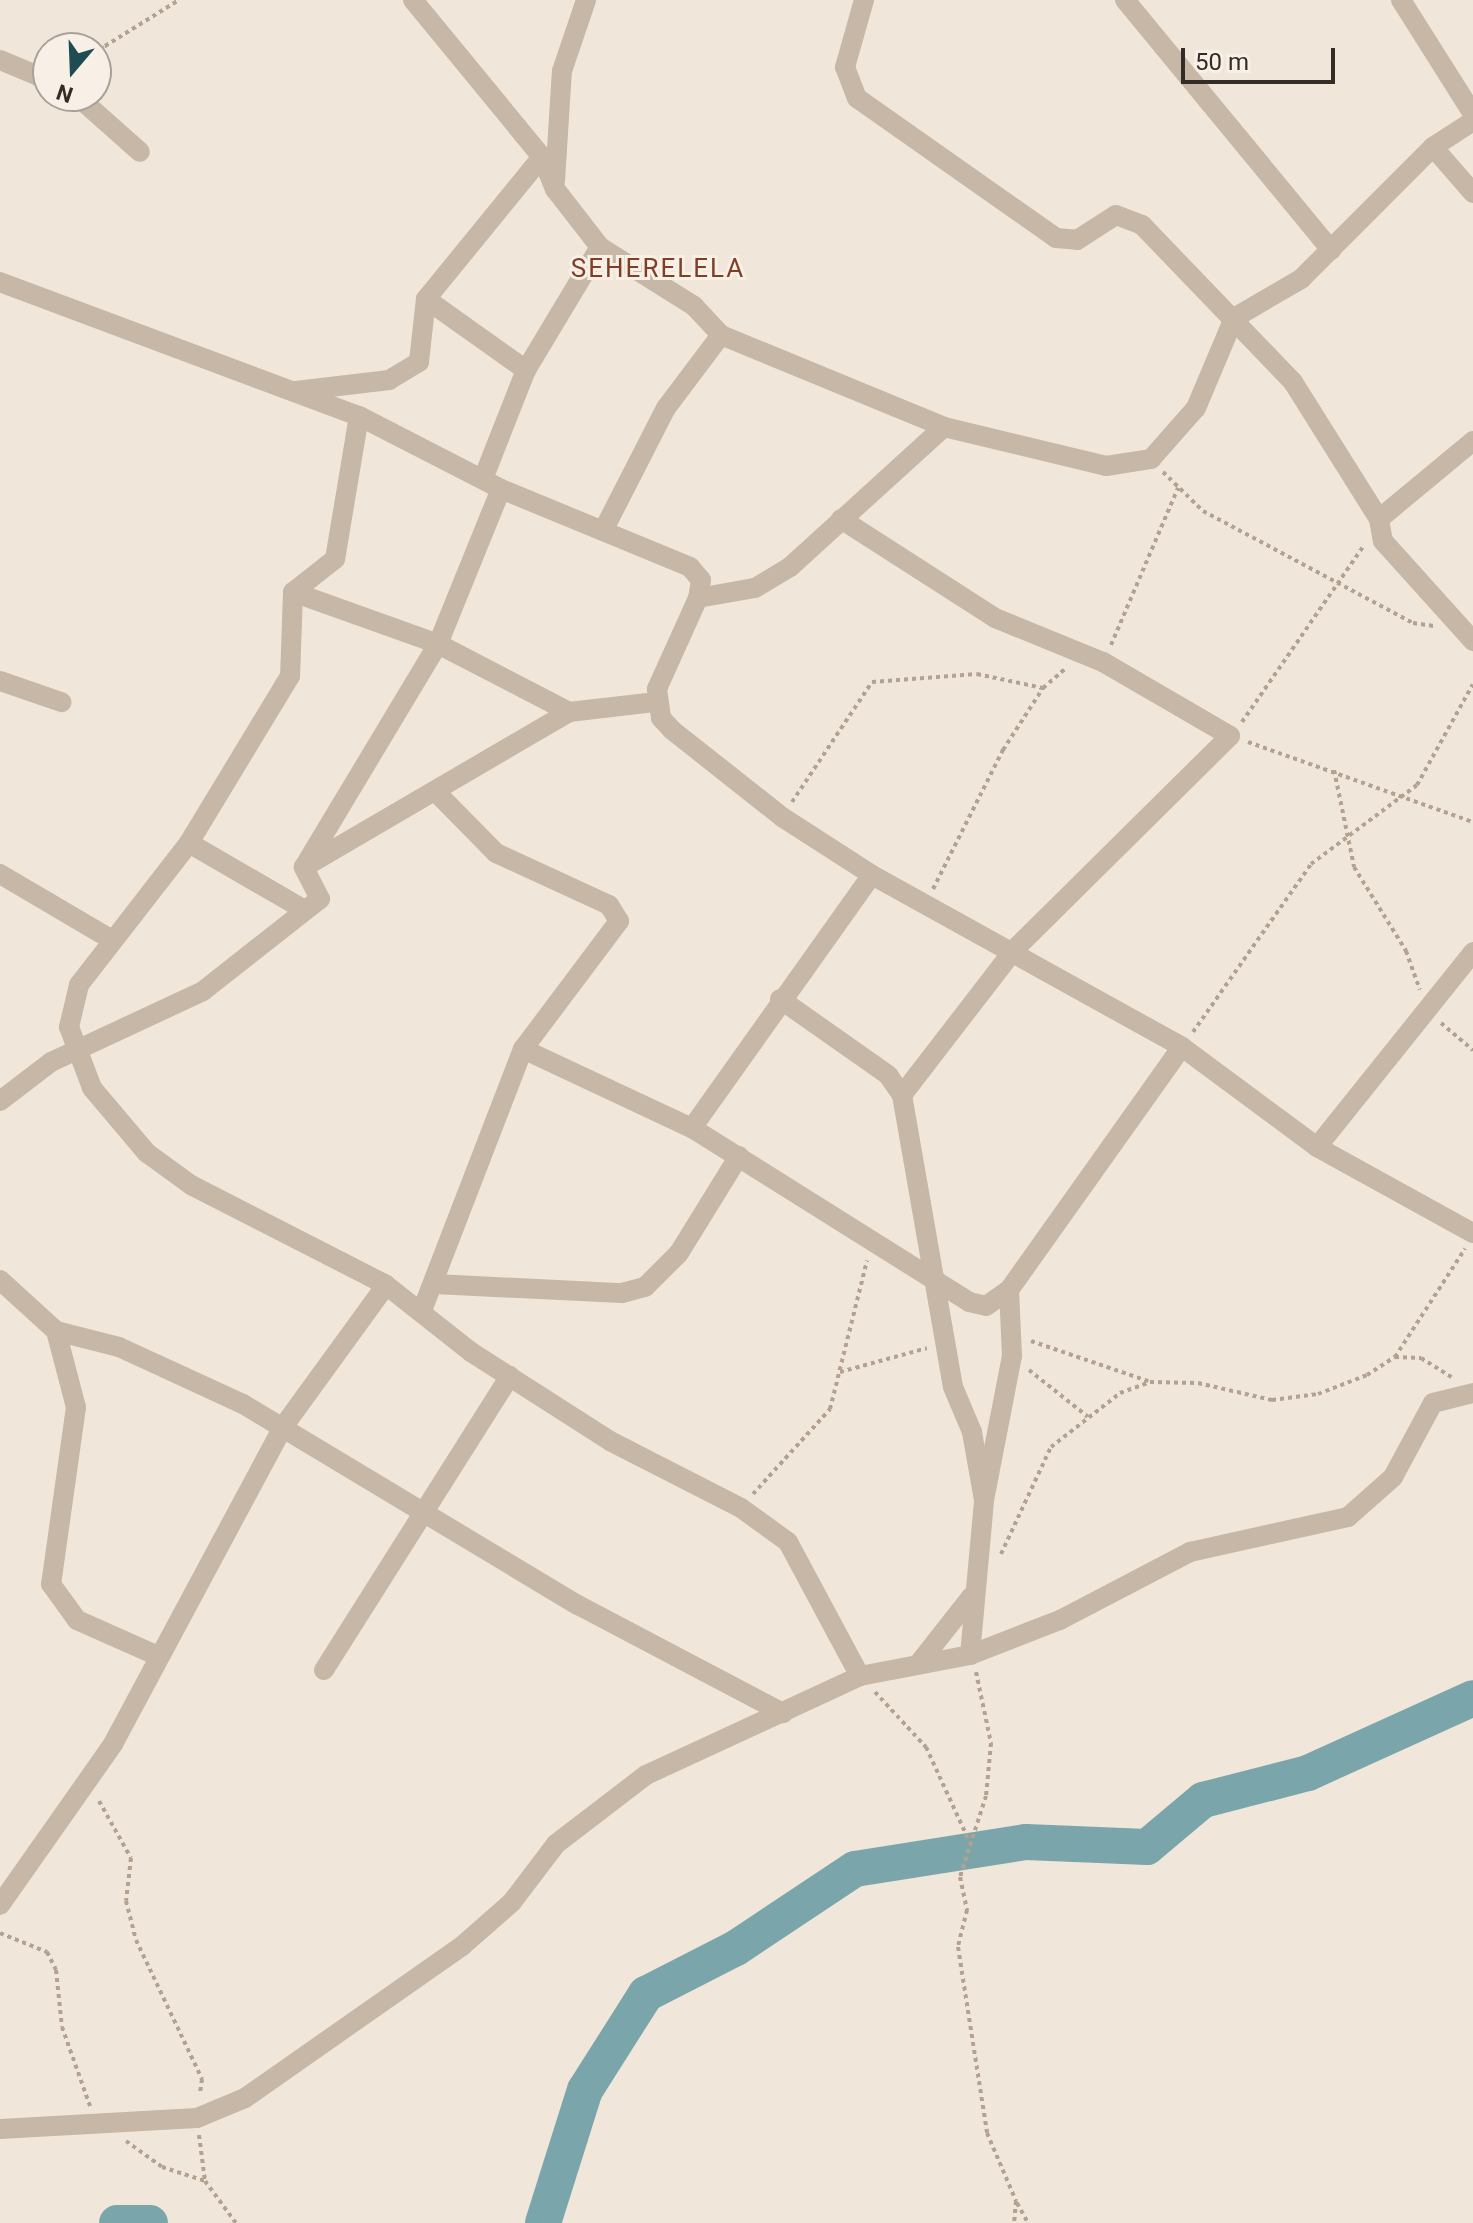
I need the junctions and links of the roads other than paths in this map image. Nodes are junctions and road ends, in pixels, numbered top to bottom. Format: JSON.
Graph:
{"nodes":[{"id":1,"x":413,"y":0,"type":"edge"},
{"id":2,"x":586,"y":0,"type":"edge"},
{"id":3,"x":864,"y":0,"type":"edge"},
{"id":4,"x":1125,"y":0,"type":"edge"},
{"id":5,"x":1401,"y":0,"type":"edge"},
{"id":6,"x":0,"y":60,"type":"edge"},
{"id":7,"x":32,"y":73,"type":"edge"},
{"id":8,"x":95,"y":112,"type":"edge"},
{"id":9,"x":1473,"y":114,"type":"edge"},
{"id":10,"x":1473,"y":121,"type":"edge"},
{"id":11,"x":1433,"y":147,"type":"junction"},
{"id":12,"x":140,"y":152,"type":"dead end"},
{"id":13,"x":542,"y":157,"type":"junction"},
{"id":14,"x":555,"y":189,"type":"junction"},
{"id":15,"x":1473,"y":193,"type":"edge"},
{"id":16,"x":600,"y":247,"type":"junction"},
{"id":17,"x":1331,"y":250,"type":"junction"},
{"id":18,"x":0,"y":282,"type":"edge"},
{"id":19,"x":426,"y":299,"type":"junction"},
{"id":20,"x":1234,"y":318,"type":"junction"},
{"id":21,"x":721,"y":335,"type":"junction"},
{"id":22,"x":526,"y":370,"type":"junction"},
{"id":23,"x":292,"y":392,"type":"junction"},
{"id":24,"x":359,"y":416,"type":"junction"},
{"id":25,"x":944,"y":427,"type":"junction"},
{"id":26,"x":1473,"y":441,"type":"edge"},
{"id":27,"x":492,"y":484,"type":"junction"},
{"id":28,"x":841,"y":519,"type":"junction"},
{"id":29,"x":1379,"y":519,"type":"junction"},
{"id":30,"x":604,"y":529,"type":"junction"},
{"id":31,"x":293,"y":592,"type":"junction"},
{"id":32,"x":698,"y":598,"type":"junction"},
{"id":33,"x":1465,"y":635,"type":"edge"},
{"id":34,"x":438,"y":644,"type":"junction"},
{"id":35,"x":0,"y":681,"type":"edge"},
{"id":36,"x":61,"y":702,"type":"dead end"},
{"id":37,"x":656,"y":702,"type":"junction"},
{"id":38,"x":569,"y":712,"type":"junction"},
{"id":39,"x":436,"y":792,"type":"junction"},
{"id":40,"x":189,"y":843,"type":"junction"},
{"id":41,"x":304,"y":867,"type":"junction"},
{"id":42,"x":0,"y":874,"type":"edge"},
{"id":43,"x":872,"y":875,"type":"junction"},
{"id":44,"x":303,"y":909,"type":"junction"},
{"id":45,"x":112,"y":940,"type":"junction"},
{"id":46,"x":1013,"y":951,"type":"junction"},
{"id":47,"x":1473,"y":952,"type":"edge"},
{"id":48,"x":780,"y":999,"type":"junction"},
{"id":49,"x":1182,"y":1047,"type":"junction"},
{"id":50,"x":77,"y":1049,"type":"junction"},
{"id":51,"x":523,"y":1049,"type":"junction"},
{"id":52,"x":902,"y":1095,"type":"junction"},
{"id":53,"x":0,"y":1101,"type":"edge"},
{"id":54,"x":692,"y":1128,"type":"junction"},
{"id":55,"x":1317,"y":1147,"type":"junction"},
{"id":56,"x":739,"y":1156,"type":"junction"},
{"id":57,"x":1473,"y":1234,"type":"edge"},
{"id":58,"x":935,"y":1277,"type":"junction"},
{"id":59,"x":0,"y":1280,"type":"edge"},
{"id":60,"x":435,"y":1284,"type":"junction"},
{"id":61,"x":386,"y":1285,"type":"junction"},
{"id":62,"x":1009,"y":1290,"type":"junction"},
{"id":63,"x":423,"y":1308,"type":"junction"},
{"id":64,"x":56,"y":1331,"type":"junction"},
{"id":65,"x":510,"y":1376,"type":"junction"},
{"id":66,"x":1473,"y":1393,"type":"edge"},
{"id":67,"x":283,"y":1427,"type":"junction"},
{"id":68,"x":984,"y":1500,"type":"junction"},
{"id":69,"x":421,"y":1515,"type":"junction"},
{"id":70,"x":975,"y":1593,"type":"junction"},
{"id":71,"x":970,"y":1655,"type":"junction"},
{"id":72,"x":158,"y":1656,"type":"junction"},
{"id":73,"x":920,"y":1662,"type":"junction"},
{"id":74,"x":324,"y":1670,"type":"dead end"},
{"id":75,"x":860,"y":1676,"type":"junction"},
{"id":76,"x":783,"y":1713,"type":"junction"},
{"id":77,"x":0,"y":1905,"type":"edge"},
{"id":78,"x":0,"y":2129,"type":"edge"}],
"edges":[{"from":1,"to":13,"type":"street"},
{"from":2,"to":14,"type":"street"},
{"from":3,"to":20,"type":"street"},
{"from":4,"to":17,"type":"street"},
{"from":5,"to":9,"type":"street"},
{"from":6,"to":7,"type":"street"},
{"from":8,"to":12,"type":"street"},
{"from":10,"to":11,"type":"street"},
{"from":11,"to":15,"type":"street"},
{"from":11,"to":17,"type":"street"},
{"from":13,"to":14,"type":"street"},
{"from":13,"to":19,"type":"street"},
{"from":14,"to":16,"type":"street"},
{"from":16,"to":21,"type":"street"},
{"from":16,"to":22,"type":"street"},
{"from":17,"to":20,"type":"street"},
{"from":18,"to":23,"type":"street"},
{"from":19,"to":22,"type":"street"},
{"from":19,"to":23,"type":"street"},
{"from":20,"to":25,"type":"street"},
{"from":20,"to":29,"type":"street"},
{"from":21,"to":25,"type":"street"},
{"from":21,"to":30,"type":"street"},
{"from":22,"to":27,"type":"street"},
{"from":23,"to":24,"type":"street"},
{"from":24,"to":27,"type":"street"},
{"from":24,"to":31,"type":"street"},
{"from":25,"to":28,"type":"street"},
{"from":26,"to":29,"type":"street"},
{"from":27,"to":30,"type":"street"},
{"from":27,"to":34,"type":"street"},
{"from":28,"to":32,"type":"street"},
{"from":28,"to":46,"type":"street"},
{"from":29,"to":33,"type":"street"},
{"from":30,"to":32,"type":"street"},
{"from":31,"to":34,"type":"street"},
{"from":31,"to":40,"type":"street"},
{"from":32,"to":37,"type":"street"},
{"from":34,"to":38,"type":"street"},
{"from":34,"to":41,"type":"street"},
{"from":35,"to":36,"type":"street"},
{"from":37,"to":38,"type":"street"},
{"from":37,"to":43,"type":"street"},
{"from":38,"to":39,"type":"street"},
{"from":39,"to":41,"type":"street"},
{"from":39,"to":51,"type":"street"},
{"from":40,"to":44,"type":"street"},
{"from":40,"to":45,"type":"street"},
{"from":41,"to":44,"type":"street"},
{"from":42,"to":45,"type":"street"},
{"from":43,"to":46,"type":"street"},
{"from":43,"to":48,"type":"street"},
{"from":44,"to":50,"type":"street"},
{"from":45,"to":50,"type":"street"},
{"from":46,"to":49,"type":"street"},
{"from":46,"to":52,"type":"street"},
{"from":47,"to":55,"type":"street"},
{"from":48,"to":52,"type":"street"},
{"from":48,"to":54,"type":"street"},
{"from":49,"to":55,"type":"street"},
{"from":49,"to":62,"type":"street"},
{"from":50,"to":53,"type":"street"},
{"from":50,"to":61,"type":"street"},
{"from":51,"to":54,"type":"street"},
{"from":51,"to":60,"type":"street"},
{"from":52,"to":58,"type":"street"},
{"from":54,"to":56,"type":"street"},
{"from":55,"to":57,"type":"street"},
{"from":56,"to":58,"type":"street"},
{"from":56,"to":60,"type":"street"},
{"from":58,"to":62,"type":"street"},
{"from":58,"to":68,"type":"street"},
{"from":59,"to":64,"type":"street"},
{"from":60,"to":63,"type":"street"},
{"from":61,"to":63,"type":"street"},
{"from":61,"to":67,"type":"street"},
{"from":62,"to":68,"type":"street"},
{"from":63,"to":65,"type":"street"},
{"from":64,"to":67,"type":"street"},
{"from":64,"to":72,"type":"street"},
{"from":65,"to":69,"type":"street"},
{"from":65,"to":75,"type":"street"},
{"from":66,"to":71,"type":"street"},
{"from":67,"to":69,"type":"street"},
{"from":67,"to":72,"type":"street"},
{"from":68,"to":70,"type":"street"},
{"from":69,"to":74,"type":"street"},
{"from":69,"to":76,"type":"street"},
{"from":70,"to":71,"type":"street"},
{"from":70,"to":73,"type":"street"},
{"from":71,"to":73,"type":"street"},
{"from":72,"to":77,"type":"street"},
{"from":73,"to":75,"type":"street"},
{"from":75,"to":76,"type":"street"},
{"from":76,"to":78,"type":"street"}]}
